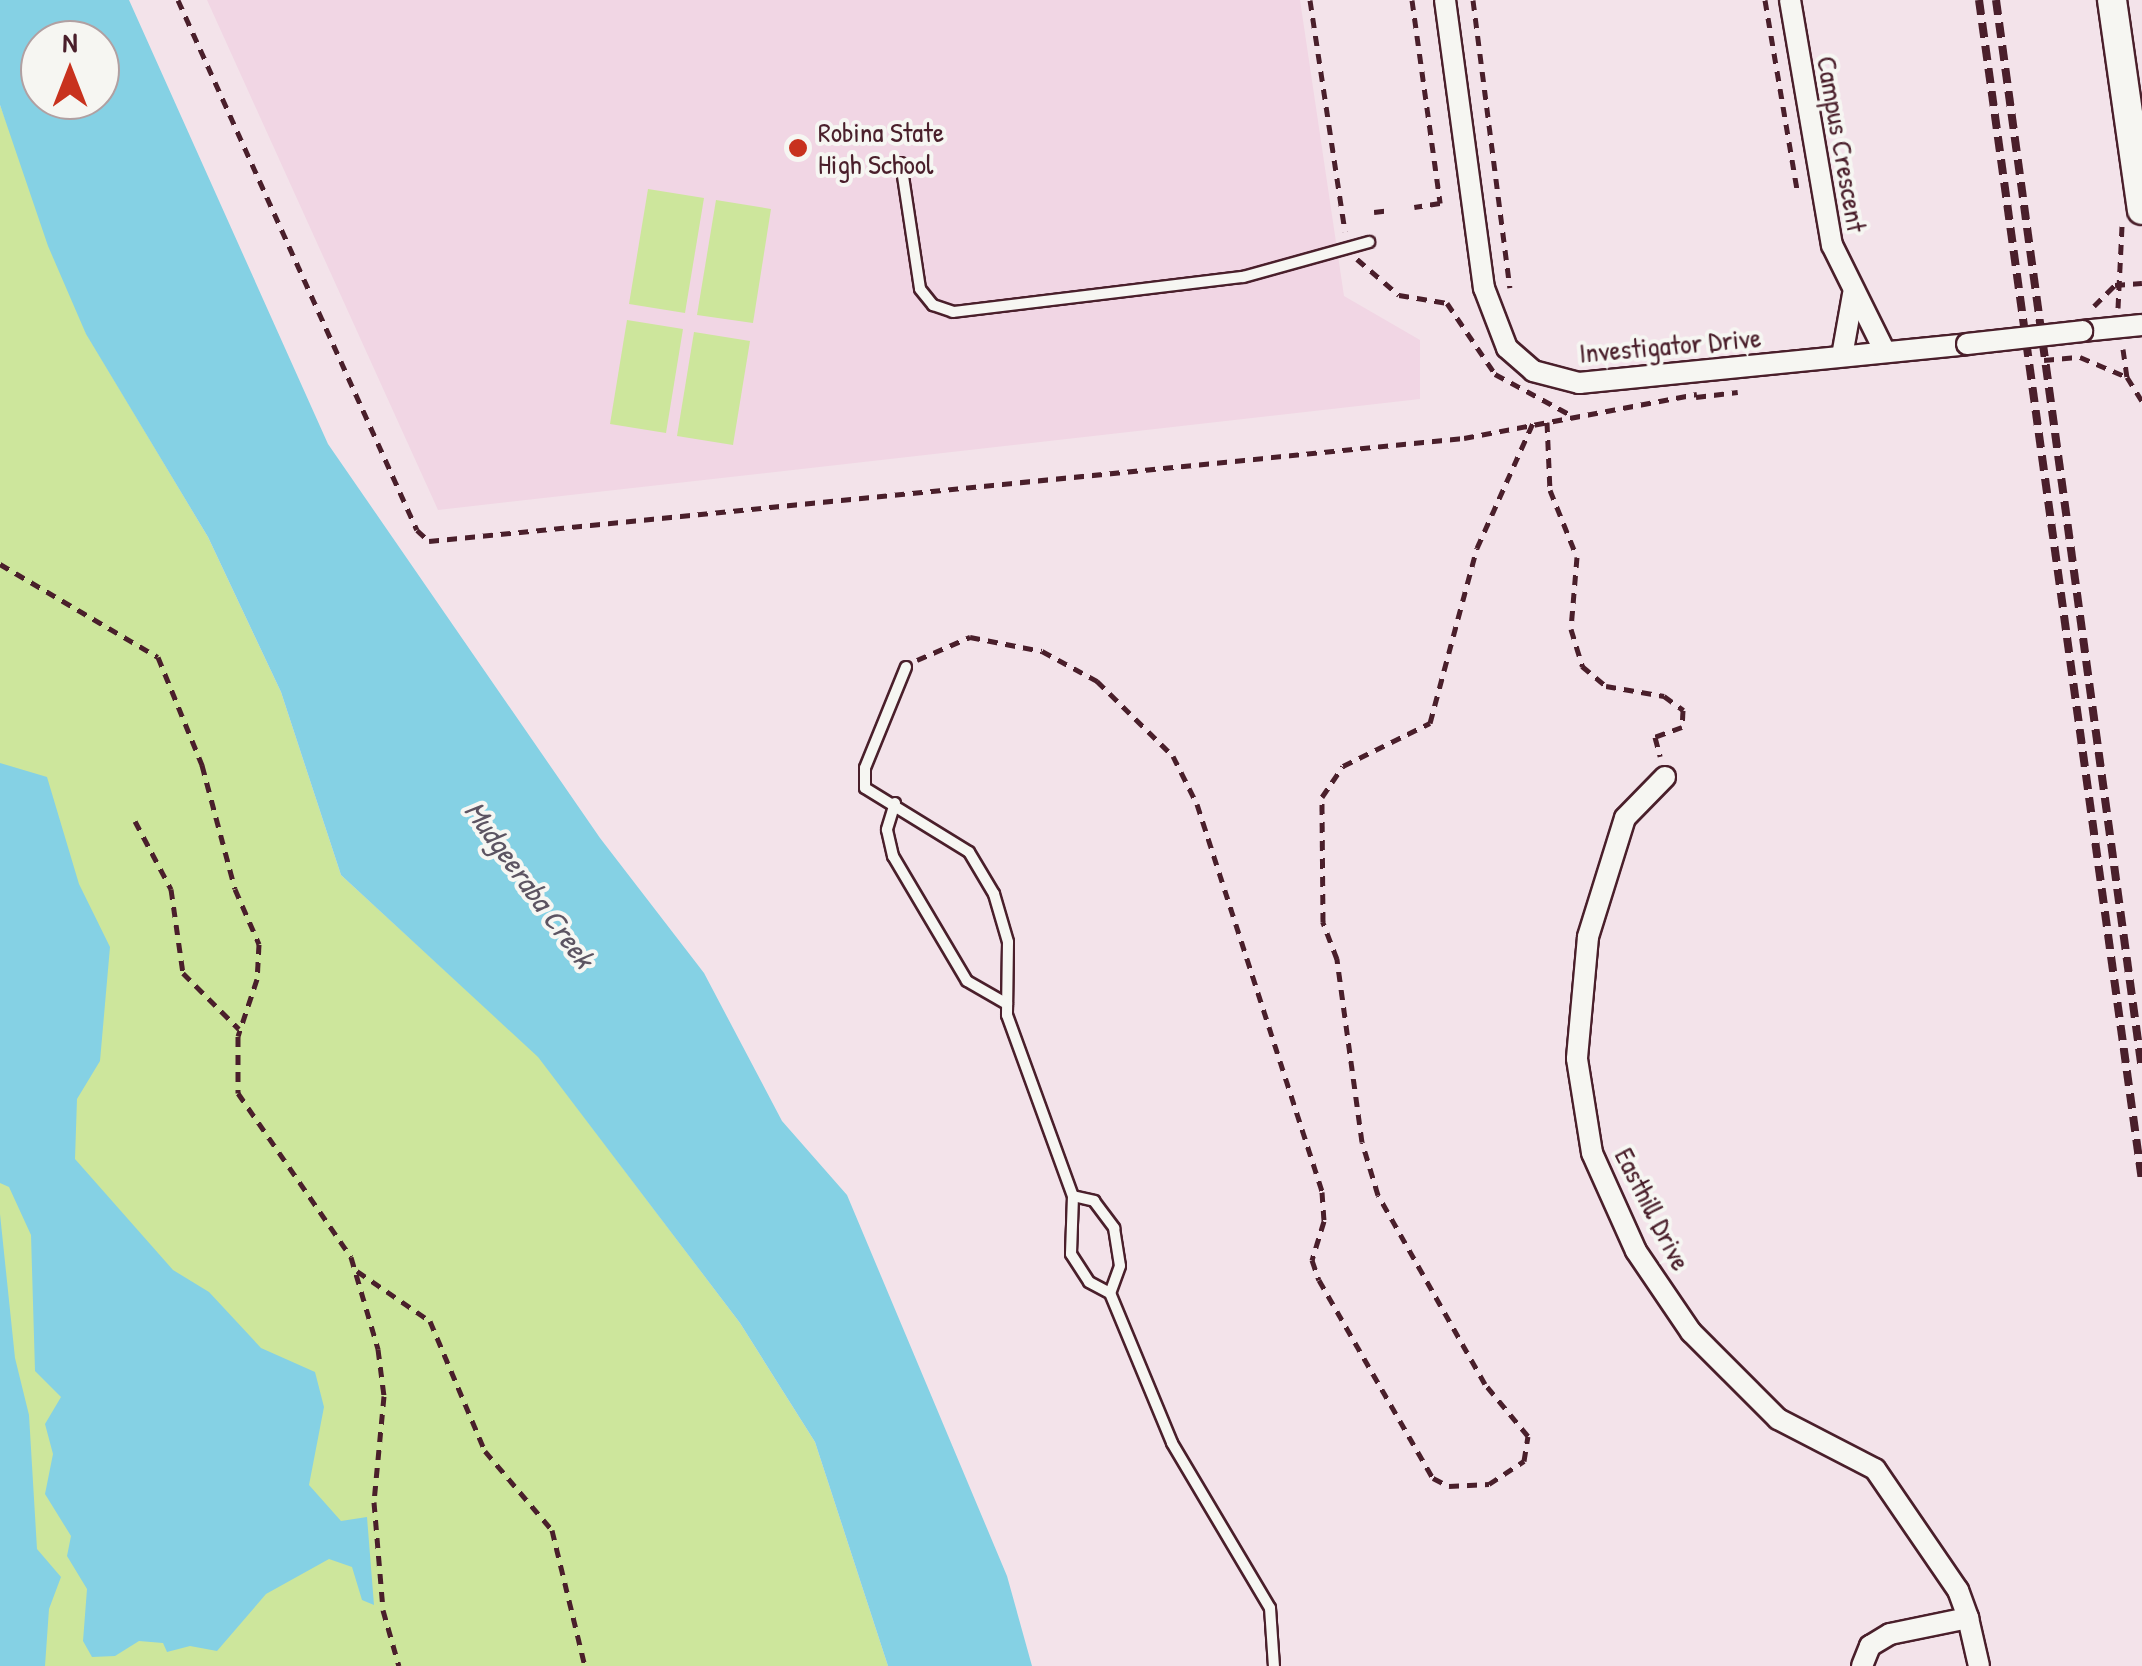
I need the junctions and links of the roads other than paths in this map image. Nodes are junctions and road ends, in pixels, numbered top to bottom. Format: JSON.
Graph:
{"nodes":[{"id":1,"x":1445,"y":0,"type":"edge"},
{"id":2,"x":1790,"y":0,"type":"edge"},
{"id":3,"x":2112,"y":0,"type":"edge"},
{"id":4,"x":901,"y":163,"type":"dead end"},
{"id":5,"x":2131,"y":212,"type":"edge"},
{"id":6,"x":1368,"y":242,"type":"dead end"},
{"id":7,"x":1853,"y":294,"type":"junction"},
{"id":8,"x":2131,"y":326,"type":"edge"},
{"id":9,"x":1885,"y":352,"type":"junction"},
{"id":10,"x":1842,"y":356,"type":"junction"},
{"id":11,"x":906,"y":667,"type":"road end"},
{"id":12,"x":1666,"y":777,"type":"road end"},
{"id":13,"x":896,"y":803,"type":"junction"},
{"id":14,"x":1007,"y":1004,"type":"junction"},
{"id":15,"x":1073,"y":1196,"type":"junction"},
{"id":16,"x":1110,"y":1293,"type":"junction"},
{"id":17,"x":1968,"y":1618,"type":"junction"},
{"id":18,"x":1274,"y":1666,"type":"edge"},
{"id":19,"x":1862,"y":1666,"type":"edge"},
{"id":20,"x":1979,"y":1666,"type":"edge"}],
"edges":[{"from":1,"to":10,"type":"street","name":"Investigator Drive"},
{"from":2,"to":7,"type":"street","name":"Campus Crescent"},
{"from":3,"to":5,"type":"street"},
{"from":4,"to":6,"type":"lane"},
{"from":7,"to":9,"type":"street","name":"Campus Crescent"},
{"from":7,"to":10,"type":"street"},
{"from":8,"to":9,"type":"street","name":"Investigator Drive","bridge":true},
{"from":9,"to":10,"type":"street","name":"Investigator Drive"},
{"from":11,"to":13,"type":"lane"},
{"from":12,"to":17,"type":"street","name":"Easthill Drive"},
{"from":13,"to":14,"type":"lane"},
{"from":13,"to":14,"type":"lane"},
{"from":14,"to":15,"type":"lane"},
{"from":15,"to":16,"type":"lane"},
{"from":15,"to":16,"type":"lane"},
{"from":16,"to":18,"type":"lane"},
{"from":17,"to":19,"type":"street"},
{"from":17,"to":20,"type":"street","name":"Easthill Drive"}]}
